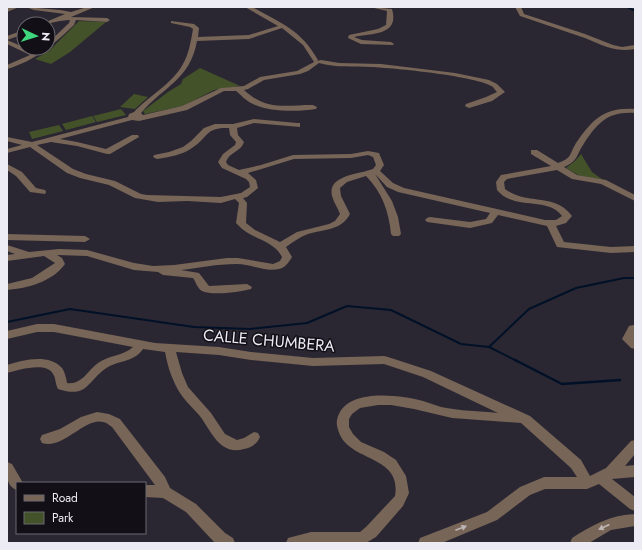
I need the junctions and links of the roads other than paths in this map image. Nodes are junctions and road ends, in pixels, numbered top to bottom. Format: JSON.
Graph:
{"nodes":[{"id":1,"x":16,"y":7,"type":"edge"},
{"id":2,"x":28,"y":7,"type":"edge"},
{"id":3,"x":92,"y":7,"type":"edge"},
{"id":4,"x":248,"y":7,"type":"edge"},
{"id":5,"x":372,"y":7,"type":"edge"},
{"id":6,"x":518,"y":7,"type":"edge"},
{"id":7,"x":7,"y":10,"type":"edge"},
{"id":8,"x":72,"y":17,"type":"junction"},
{"id":9,"x":56,"y":19,"type":"edge"},
{"id":10,"x":107,"y":20,"type":"dead end"},
{"id":11,"x":173,"y":22,"type":"dead end"},
{"id":12,"x":282,"y":26,"type":"junction"},
{"id":13,"x":56,"y":39,"type":"edge"},
{"id":14,"x":194,"y":39,"type":"junction"},
{"id":15,"x":391,"y":44,"type":"dead end"},
{"id":16,"x":635,"y":47,"type":"edge"},
{"id":17,"x":33,"y":56,"type":"edge"},
{"id":18,"x":317,"y":62,"type":"junction"},
{"id":19,"x":7,"y":67,"type":"edge"},
{"id":20,"x":238,"y":88,"type":"junction"},
{"id":21,"x":469,"y":106,"type":"dead end"},
{"id":22,"x":313,"y":107,"type":"dead end"},
{"id":23,"x":635,"y":112,"type":"edge"},
{"id":24,"x":137,"y":116,"type":"junction"},
{"id":25,"x":297,"y":125,"type":"dead end"},
{"id":26,"x":233,"y":126,"type":"junction"},
{"id":27,"x":135,"y":137,"type":"dead end"},
{"id":28,"x":7,"y":139,"type":"edge"},
{"id":29,"x":44,"y":141,"type":"junction"},
{"id":30,"x":30,"y":144,"type":"junction"},
{"id":31,"x":7,"y":151,"type":"edge"},
{"id":32,"x":534,"y":152,"type":"dead end"},
{"id":33,"x":157,"y":157,"type":"dead end"},
{"id":34,"x":7,"y":166,"type":"edge"},
{"id":35,"x":558,"y":167,"type":"junction"},
{"id":36,"x":240,"y":172,"type":"junction"},
{"id":37,"x":372,"y":173,"type":"junction"},
{"id":38,"x":42,"y":192,"type":"dead end"},
{"id":39,"x":238,"y":197,"type":"junction"},
{"id":40,"x":635,"y":198,"type":"edge"},
{"id":41,"x":495,"y":212,"type":"junction"},
{"id":42,"x":430,"y":220,"type":"dead end"},
{"id":43,"x":554,"y":223,"type":"junction"},
{"id":44,"x":396,"y":234,"type":"dead end"},
{"id":45,"x":7,"y":237,"type":"edge"},
{"id":46,"x":85,"y":239,"type":"dead end"},
{"id":47,"x":281,"y":246,"type":"junction"},
{"id":48,"x":7,"y":248,"type":"edge"},
{"id":49,"x":635,"y":249,"type":"edge"},
{"id":50,"x":46,"y":254,"type":"junction"},
{"id":51,"x":28,"y":255,"type":"junction"},
{"id":52,"x":7,"y":258,"type":"edge"},
{"id":53,"x":173,"y":271,"type":"junction"},
{"id":54,"x":7,"y":287,"type":"edge"},
{"id":55,"x":247,"y":287,"type":"dead end"},
{"id":56,"x":633,"y":329,"type":"dead end"},
{"id":57,"x":7,"y":335,"type":"edge"},
{"id":58,"x":140,"y":345,"type":"junction"},
{"id":59,"x":635,"y":345,"type":"edge"},
{"id":60,"x":170,"y":348,"type":"junction"},
{"id":61,"x":7,"y":369,"type":"edge"},
{"id":62,"x":526,"y":420,"type":"junction"},
{"id":63,"x":254,"y":437,"type":"dead end"},
{"id":64,"x":46,"y":439,"type":"dead end"},
{"id":65,"x":635,"y":445,"type":"edge"},
{"id":66,"x":7,"y":468,"type":"edge"},
{"id":67,"x":635,"y":471,"type":"edge"},
{"id":68,"x":606,"y":475,"type":"junction"},
{"id":69,"x":16,"y":482,"type":"edge"},
{"id":70,"x":587,"y":483,"type":"junction"},
{"id":71,"x":146,"y":490,"type":"edge"},
{"id":72,"x":165,"y":492,"type":"junction"},
{"id":73,"x":635,"y":505,"type":"edge"},
{"id":74,"x":635,"y":520,"type":"edge"},
{"id":75,"x":228,"y":543,"type":"edge"},
{"id":76,"x":293,"y":543,"type":"edge"},
{"id":77,"x":425,"y":543,"type":"edge"},
{"id":78,"x":577,"y":543,"type":"edge"}],
"edges":[{"from":1,"to":7,"type":"street"},
{"from":2,"to":8,"type":"street"},
{"from":3,"to":8,"type":"street"},
{"from":4,"to":12,"type":"street"},
{"from":5,"to":15,"type":"street"},
{"from":6,"to":16,"type":"street"},
{"from":8,"to":9,"type":"street"},
{"from":8,"to":10,"type":"street"},
{"from":8,"to":13,"type":"street"},
{"from":11,"to":14,"type":"street"},
{"from":12,"to":14,"type":"street"},
{"from":12,"to":18,"type":"street"},
{"from":14,"to":24,"type":"street"},
{"from":17,"to":19,"type":"street"},
{"from":18,"to":20,"type":"street"},
{"from":18,"to":21,"type":"street"},
{"from":20,"to":22,"type":"street"},
{"from":20,"to":24,"type":"street"},
{"from":23,"to":35,"type":"street"},
{"from":24,"to":29,"type":"street"},
{"from":25,"to":26,"type":"street"},
{"from":26,"to":33,"type":"street"},
{"from":26,"to":36,"type":"street"},
{"from":27,"to":29,"type":"street"},
{"from":28,"to":30,"type":"street"},
{"from":29,"to":30,"type":"street"},
{"from":30,"to":31,"type":"street"},
{"from":30,"to":39,"type":"street"},
{"from":32,"to":35,"type":"street"},
{"from":34,"to":38,"type":"street"},
{"from":35,"to":40,"type":"street"},
{"from":35,"to":43,"type":"street"},
{"from":36,"to":37,"type":"street"},
{"from":36,"to":39,"type":"street"},
{"from":37,"to":41,"type":"street"},
{"from":37,"to":44,"type":"street"},
{"from":37,"to":47,"type":"street"},
{"from":39,"to":47,"type":"street"},
{"from":41,"to":42,"type":"street"},
{"from":41,"to":43,"type":"street"},
{"from":43,"to":49,"type":"street"},
{"from":45,"to":46,"type":"street"},
{"from":47,"to":53,"type":"street"},
{"from":48,"to":51,"type":"street"},
{"from":50,"to":51,"type":"street"},
{"from":50,"to":53,"type":"street"},
{"from":50,"to":54,"type":"street"},
{"from":51,"to":52,"type":"street"},
{"from":53,"to":55,"type":"street"},
{"from":56,"to":59,"type":"street"},
{"from":57,"to":58,"type":"street","name":"CALLE CHUMBERA"},
{"from":58,"to":60,"type":"street","name":"CALLE CHUMBERA"},
{"from":58,"to":61,"type":"street"},
{"from":60,"to":62,"type":"street","name":"CALLE CHUMBERA"},
{"from":60,"to":63,"type":"street"},
{"from":62,"to":70,"type":"street","name":"CALLE CHUMBERA"},
{"from":62,"to":76,"type":"street"},
{"from":64,"to":72,"type":"street"},
{"from":65,"to":68,"type":"street"},
{"from":66,"to":69,"type":"street"},
{"from":67,"to":68,"type":"street"},
{"from":68,"to":70,"type":"street"},
{"from":68,"to":73,"type":"street"},
{"from":77,"to":70,"type":"street","one_way":true},
{"from":71,"to":72,"type":"street"},
{"from":72,"to":75,"type":"street"},
{"from":74,"to":78,"type":"street","one_way":true}]}
